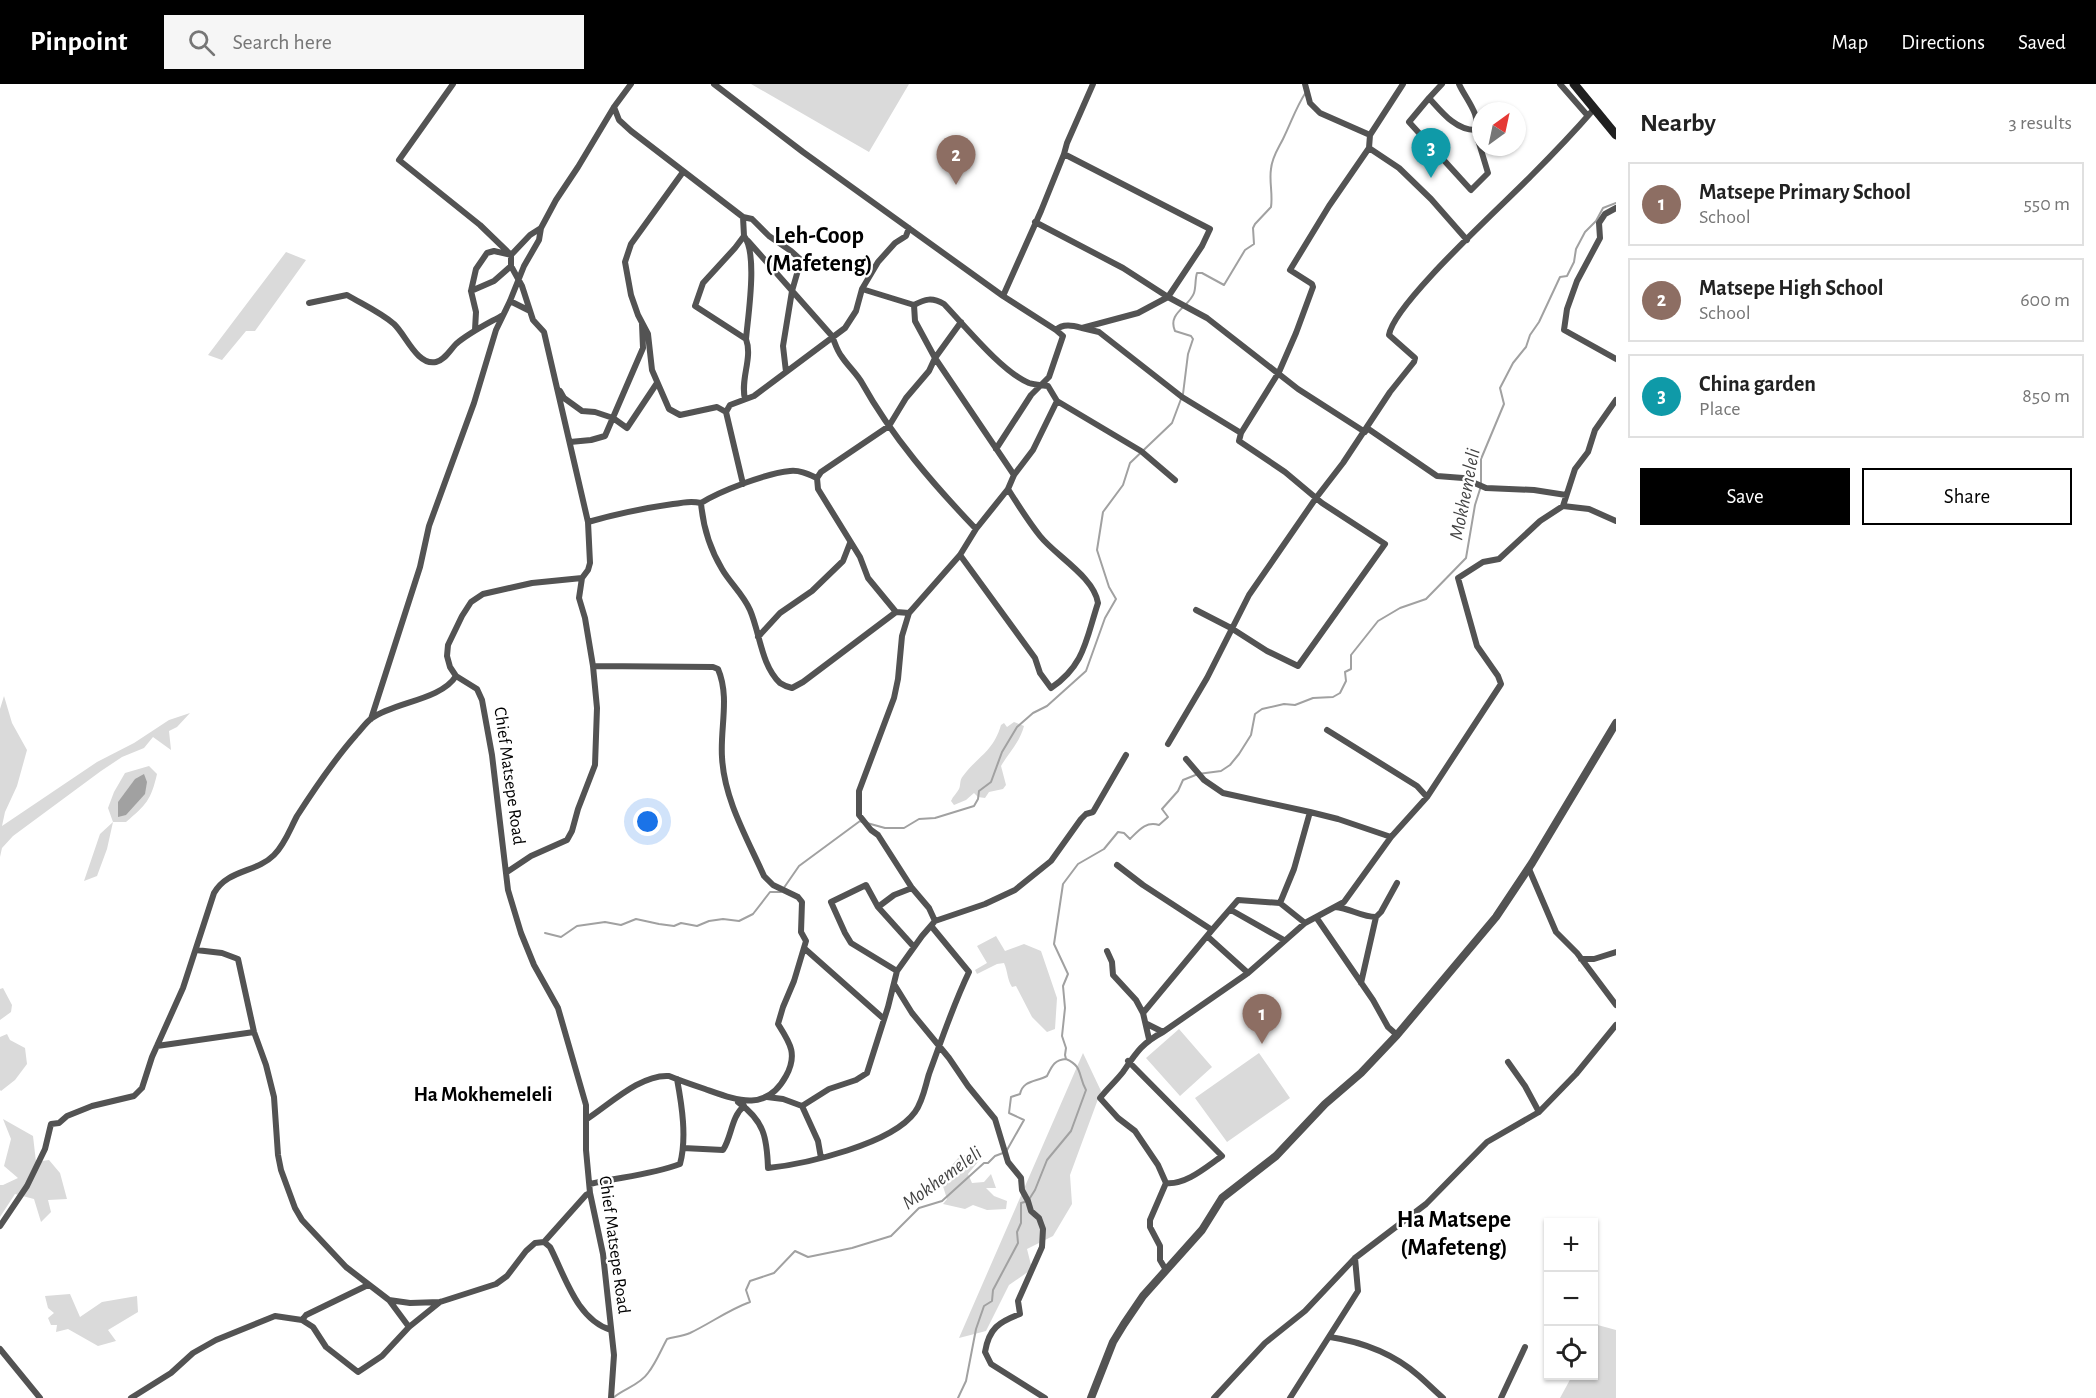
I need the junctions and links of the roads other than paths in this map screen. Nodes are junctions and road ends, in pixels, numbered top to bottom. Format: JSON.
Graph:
{"nodes":[{"id":1,"x":453,"y":84,"type":"edge"},
{"id":2,"x":631,"y":84,"type":"edge"},
{"id":3,"x":714,"y":84,"type":"edge"},
{"id":4,"x":1093,"y":84,"type":"edge"},
{"id":5,"x":1305,"y":84,"type":"edge"},
{"id":6,"x":1403,"y":84,"type":"edge"},
{"id":7,"x":1442,"y":84,"type":"edge"},
{"id":8,"x":1459,"y":84,"type":"edge"},
{"id":9,"x":1560,"y":84,"type":"edge"},
{"id":10,"x":1574,"y":84,"type":"edge"},
{"id":11,"x":1429,"y":98,"type":"junction"},
{"id":12,"x":614,"y":107,"type":"junction"},
{"id":13,"x":1472,"y":109,"type":"edge"},
{"id":14,"x":1591,"y":113,"type":"junction"},
{"id":15,"x":1472,"y":129,"type":"edge"},
{"id":16,"x":1370,"y":135,"type":"junction"},
{"id":17,"x":1616,"y":135,"type":"edge"},
{"id":18,"x":1369,"y":148,"type":"junction"},
{"id":19,"x":1064,"y":154,"type":"junction"},
{"id":20,"x":1483,"y":156,"type":"edge"},
{"id":21,"x":683,"y":172,"type":"junction"},
{"id":22,"x":1616,"y":208,"type":"edge"},
{"id":23,"x":743,"y":217,"type":"junction"},
{"id":24,"x":1035,"y":222,"type":"junction"},
{"id":25,"x":541,"y":228,"type":"junction"},
{"id":26,"x":909,"y":228,"type":"junction"},
{"id":27,"x":746,"y":239,"type":"junction"},
{"id":28,"x":1467,"y":240,"type":"junction"},
{"id":29,"x":511,"y":255,"type":"junction"},
{"id":30,"x":511,"y":266,"type":"junction"},
{"id":31,"x":518,"y":281,"type":"junction"},
{"id":32,"x":862,"y":289,"type":"junction"},
{"id":33,"x":471,"y":291,"type":"junction"},
{"id":34,"x":792,"y":291,"type":"junction"},
{"id":35,"x":1003,"y":296,"type":"junction"},
{"id":36,"x":1168,"y":297,"type":"junction"},
{"id":37,"x":510,"y":301,"type":"junction"},
{"id":38,"x":309,"y":303,"type":"dead end"},
{"id":39,"x":914,"y":305,"type":"junction"},
{"id":40,"x":530,"y":311,"type":"junction"},
{"id":41,"x":503,"y":315,"type":"junction"},
{"id":42,"x":642,"y":322,"type":"junction"},
{"id":43,"x":961,"y":322,"type":"junction"},
{"id":44,"x":1083,"y":328,"type":"junction"},
{"id":45,"x":475,"y":330,"type":"junction"},
{"id":46,"x":1056,"y":330,"type":"junction"},
{"id":47,"x":832,"y":336,"type":"junction"},
{"id":48,"x":746,"y":339,"type":"junction"},
{"id":49,"x":935,"y":358,"type":"junction"},
{"id":50,"x":1616,"y":359,"type":"edge"},
{"id":51,"x":786,"y":372,"type":"junction"},
{"id":52,"x":1279,"y":372,"type":"junction"},
{"id":53,"x":657,"y":383,"type":"junction"},
{"id":54,"x":556,"y":385,"type":"junction"},
{"id":55,"x":1042,"y":385,"type":"junction"},
{"id":56,"x":745,"y":399,"type":"junction"},
{"id":57,"x":1616,"y":400,"type":"edge"},
{"id":58,"x":1057,"y":401,"type":"junction"},
{"id":59,"x":726,"y":412,"type":"junction"},
{"id":60,"x":613,"y":418,"type":"junction"},
{"id":61,"x":890,"y":426,"type":"junction"},
{"id":62,"x":1366,"y":430,"type":"junction"},
{"id":63,"x":1241,"y":433,"type":"junction"},
{"id":64,"x":570,"y":442,"type":"junction"},
{"id":65,"x":996,"y":449,"type":"junction"},
{"id":66,"x":1014,"y":475,"type":"junction"},
{"id":67,"x":816,"y":478,"type":"junction"},
{"id":68,"x":1175,"y":480,"type":"dead end"},
{"id":69,"x":743,"y":484,"type":"junction"},
{"id":70,"x":1008,"y":489,"type":"junction"},
{"id":71,"x":1566,"y":495,"type":"junction"},
{"id":72,"x":1316,"y":498,"type":"junction"},
{"id":73,"x":701,"y":503,"type":"junction"},
{"id":74,"x":1563,"y":506,"type":"junction"},
{"id":75,"x":1616,"y":521,"type":"edge"},
{"id":76,"x":588,"y":522,"type":"junction"},
{"id":77,"x":976,"y":530,"type":"junction"},
{"id":78,"x":850,"y":543,"type":"junction"},
{"id":79,"x":960,"y":555,"type":"junction"},
{"id":80,"x":582,"y":578,"type":"junction"},
{"id":81,"x":1196,"y":610,"type":"dead end"},
{"id":82,"x":896,"y":612,"type":"junction"},
{"id":83,"x":909,"y":613,"type":"junction"},
{"id":84,"x":1231,"y":628,"type":"junction"},
{"id":85,"x":758,"y":637,"type":"junction"},
{"id":86,"x":593,"y":666,"type":"junction"},
{"id":87,"x":456,"y":676,"type":"junction"},
{"id":88,"x":371,"y":718,"type":"junction"},
{"id":89,"x":1616,"y":723,"type":"edge"},
{"id":90,"x":1327,"y":730,"type":"dead end"},
{"id":91,"x":1168,"y":744,"type":"dead end"},
{"id":92,"x":1126,"y":755,"type":"dead end"},
{"id":93,"x":1186,"y":759,"type":"dead end"},
{"id":94,"x":1427,"y":797,"type":"junction"},
{"id":95,"x":1310,"y":812,"type":"junction"},
{"id":96,"x":1391,"y":837,"type":"junction"},
{"id":97,"x":1117,"y":864,"type":"dead end"},
{"id":98,"x":1529,"y":869,"type":"junction"},
{"id":99,"x":507,"y":872,"type":"junction"},
{"id":100,"x":1397,"y":883,"type":"dead end"},
{"id":101,"x":912,"y":888,"type":"junction"},
{"id":102,"x":1280,"y":903,"type":"junction"},
{"id":103,"x":878,"y":907,"type":"junction"},
{"id":104,"x":1335,"y":907,"type":"junction"},
{"id":105,"x":1231,"y":910,"type":"junction"},
{"id":106,"x":1316,"y":917,"type":"junction"},
{"id":107,"x":1376,"y":917,"type":"junction"},
{"id":108,"x":1305,"y":923,"type":"junction"},
{"id":109,"x":933,"y":924,"type":"junction"},
{"id":110,"x":1212,"y":930,"type":"junction"},
{"id":111,"x":1207,"y":936,"type":"junction"},
{"id":112,"x":1284,"y":940,"type":"junction"},
{"id":113,"x":914,"y":947,"type":"junction"},
{"id":114,"x":804,"y":948,"type":"junction"},
{"id":115,"x":196,"y":950,"type":"junction"},
{"id":116,"x":1107,"y":951,"type":"dead end"},
{"id":117,"x":1616,"y":952,"type":"edge"},
{"id":118,"x":1581,"y":958,"type":"junction"},
{"id":119,"x":897,"y":971,"type":"junction"},
{"id":120,"x":1248,"y":973,"type":"junction"},
{"id":121,"x":1361,"y":982,"type":"junction"},
{"id":122,"x":894,"y":984,"type":"junction"},
{"id":123,"x":1616,"y":1005,"type":"edge"},
{"id":124,"x":1143,"y":1013,"type":"junction"},
{"id":125,"x":884,"y":1019,"type":"junction"},
{"id":126,"x":1147,"y":1024,"type":"junction"},
{"id":127,"x":1616,"y":1025,"type":"edge"},
{"id":128,"x":254,"y":1032,"type":"junction"},
{"id":129,"x":1163,"y":1032,"type":"junction"},
{"id":130,"x":1397,"y":1035,"type":"junction"},
{"id":131,"x":1149,"y":1039,"type":"junction"},
{"id":132,"x":157,"y":1046,"type":"junction"},
{"id":133,"x":940,"y":1047,"type":"junction"},
{"id":134,"x":1128,"y":1061,"type":"junction"},
{"id":135,"x":1508,"y":1062,"type":"dead end"},
{"id":136,"x":677,"y":1079,"type":"junction"},
{"id":137,"x":766,"y":1097,"type":"junction"},
{"id":138,"x":737,"y":1101,"type":"junction"},
{"id":139,"x":744,"y":1106,"type":"junction"},
{"id":140,"x":802,"y":1106,"type":"junction"},
{"id":141,"x":1539,"y":1112,"type":"junction"},
{"id":142,"x":587,"y":1119,"type":"junction"},
{"id":143,"x":683,"y":1148,"type":"junction"},
{"id":144,"x":822,"y":1158,"type":"junction"},
{"id":145,"x":1166,"y":1183,"type":"junction"},
{"id":146,"x":590,"y":1184,"type":"junction"},
{"id":147,"x":590,"y":1193,"type":"junction"},
{"id":148,"x":0,"y":1227,"type":"edge"},
{"id":149,"x":544,"y":1242,"type":"junction"},
{"id":150,"x":1355,"y":1258,"type":"junction"},
{"id":151,"x":1166,"y":1270,"type":"junction"},
{"id":152,"x":368,"y":1285,"type":"junction"},
{"id":153,"x":389,"y":1300,"type":"junction"},
{"id":154,"x":440,"y":1302,"type":"junction"},
{"id":155,"x":302,"y":1320,"type":"junction"},
{"id":156,"x":409,"y":1327,"type":"junction"},
{"id":157,"x":611,"y":1330,"type":"junction"},
{"id":158,"x":1330,"y":1336,"type":"junction"},
{"id":159,"x":1525,"y":1347,"type":"dead end"},
{"id":160,"x":0,"y":1348,"type":"edge"},
{"id":161,"x":40,"y":1398,"type":"edge"},
{"id":162,"x":131,"y":1398,"type":"edge"},
{"id":163,"x":611,"y":1398,"type":"edge"},
{"id":164,"x":1045,"y":1398,"type":"edge"},
{"id":165,"x":1091,"y":1398,"type":"edge"},
{"id":166,"x":1214,"y":1398,"type":"edge"},
{"id":167,"x":1290,"y":1398,"type":"edge"},
{"id":168,"x":1443,"y":1398,"type":"edge"},
{"id":169,"x":1501,"y":1398,"type":"edge"}],
"edges":[{"from":1,"to":29,"type":"street"},
{"from":2,"to":12,"type":"street"},
{"from":3,"to":26,"type":"street"},
{"from":4,"to":19,"type":"street"},
{"from":5,"to":16,"type":"street"},
{"from":6,"to":16,"type":"street"},
{"from":7,"to":11,"type":"street"},
{"from":8,"to":13,"type":"street"},
{"from":9,"to":14,"type":"street"},
{"from":10,"to":14,"type":"main road"},
{"from":11,"to":15,"type":"street"},
{"from":11,"to":20,"type":"street"},
{"from":12,"to":21,"type":"street"},
{"from":12,"to":25,"type":"street"},
{"from":14,"to":17,"type":"main road"},
{"from":14,"to":28,"type":"street"},
{"from":16,"to":18,"type":"street"},
{"from":18,"to":28,"type":"street"},
{"from":18,"to":52,"type":"street"},
{"from":19,"to":24,"type":"street"},
{"from":19,"to":36,"type":"street"},
{"from":21,"to":23,"type":"street"},
{"from":21,"to":42,"type":"street"},
{"from":22,"to":50,"type":"street"},
{"from":23,"to":27,"type":"street"},
{"from":23,"to":34,"type":"street"},
{"from":24,"to":35,"type":"street"},
{"from":24,"to":36,"type":"street"},
{"from":25,"to":29,"type":"street"},
{"from":25,"to":31,"type":"street"},
{"from":26,"to":32,"type":"street"},
{"from":26,"to":35,"type":"street"},
{"from":27,"to":34,"type":"street"},
{"from":27,"to":48,"type":"street"},
{"from":27,"to":48,"type":"street"},
{"from":28,"to":62,"type":"street"},
{"from":29,"to":30,"type":"street"},
{"from":29,"to":33,"type":"street"},
{"from":30,"to":31,"type":"street"},
{"from":30,"to":33,"type":"street"},
{"from":31,"to":37,"type":"street"},
{"from":31,"to":40,"type":"street"},
{"from":32,"to":39,"type":"street"},
{"from":32,"to":47,"type":"street"},
{"from":33,"to":45,"type":"street"},
{"from":34,"to":47,"type":"street"},
{"from":34,"to":51,"type":"street"},
{"from":35,"to":46,"type":"street"},
{"from":36,"to":44,"type":"street"},
{"from":36,"to":52,"type":"street"},
{"from":37,"to":40,"type":"street"},
{"from":37,"to":41,"type":"street"},
{"from":38,"to":45,"type":"street"},
{"from":39,"to":43,"type":"street"},
{"from":39,"to":49,"type":"street"},
{"from":40,"to":54,"type":"street"},
{"from":41,"to":45,"type":"street"},
{"from":41,"to":88,"type":"street"},
{"from":42,"to":53,"type":"street"},
{"from":42,"to":60,"type":"street"},
{"from":43,"to":49,"type":"street"},
{"from":43,"to":55,"type":"street"},
{"from":44,"to":46,"type":"street"},
{"from":44,"to":63,"type":"street"},
{"from":46,"to":55,"type":"street"},
{"from":47,"to":51,"type":"street"},
{"from":47,"to":61,"type":"street"},
{"from":48,"to":56,"type":"street"},
{"from":49,"to":61,"type":"street"},
{"from":49,"to":65,"type":"street"},
{"from":51,"to":56,"type":"street"},
{"from":52,"to":62,"type":"street"},
{"from":52,"to":63,"type":"street"},
{"from":53,"to":59,"type":"street"},
{"from":53,"to":60,"type":"street"},
{"from":54,"to":60,"type":"street"},
{"from":54,"to":64,"type":"street"},
{"from":55,"to":58,"type":"street"},
{"from":55,"to":65,"type":"street"},
{"from":56,"to":59,"type":"street"},
{"from":57,"to":71,"type":"street"},
{"from":58,"to":66,"type":"street"},
{"from":58,"to":68,"type":"street"},
{"from":59,"to":69,"type":"street"},
{"from":60,"to":64,"type":"street"},
{"from":61,"to":67,"type":"street"},
{"from":61,"to":77,"type":"street"},
{"from":62,"to":71,"type":"street"},
{"from":62,"to":72,"type":"street"},
{"from":63,"to":72,"type":"street"},
{"from":64,"to":76,"type":"street"},
{"from":65,"to":66,"type":"street"},
{"from":66,"to":70,"type":"street"},
{"from":67,"to":69,"type":"street"},
{"from":67,"to":78,"type":"street"},
{"from":69,"to":73,"type":"street"},
{"from":70,"to":77,"type":"street"},
{"from":70,"to":79,"type":"street"},
{"from":71,"to":74,"type":"street"},
{"from":72,"to":84,"type":"street"},
{"from":72,"to":84,"type":"street"},
{"from":73,"to":76,"type":"street"},
{"from":73,"to":85,"type":"street"},
{"from":74,"to":75,"type":"street"},
{"from":74,"to":94,"type":"street"},
{"from":76,"to":80,"type":"street"},
{"from":77,"to":79,"type":"street"},
{"from":78,"to":82,"type":"street"},
{"from":78,"to":85,"type":"street"},
{"from":79,"to":83,"type":"street"},
{"from":80,"to":86,"type":"street"},
{"from":80,"to":87,"type":"street"},
{"from":81,"to":84,"type":"street"},
{"from":82,"to":83,"type":"street"},
{"from":82,"to":85,"type":"street"},
{"from":83,"to":101,"type":"street"},
{"from":84,"to":91,"type":"street"},
{"from":86,"to":99,"type":"street"},
{"from":86,"to":114,"type":"street"},
{"from":87,"to":88,"type":"street"},
{"from":87,"to":99,"type":"street","name":"Chief Matsepe Road"},
{"from":88,"to":115,"type":"street"},
{"from":89,"to":98,"type":"street"},
{"from":90,"to":94,"type":"street"},
{"from":92,"to":109,"type":"street"},
{"from":93,"to":95,"type":"street"},
{"from":94,"to":96,"type":"street"},
{"from":95,"to":96,"type":"street"},
{"from":95,"to":102,"type":"street"},
{"from":96,"to":104,"type":"street"},
{"from":97,"to":110,"type":"street"},
{"from":98,"to":118,"type":"street"},
{"from":98,"to":130,"type":"street"},
{"from":99,"to":142,"type":"street","name":"Chief Matsepe Road"},
{"from":100,"to":107,"type":"street"},
{"from":101,"to":103,"type":"street"},
{"from":101,"to":109,"type":"street"},
{"from":102,"to":105,"type":"street"},
{"from":102,"to":108,"type":"street"},
{"from":103,"to":113,"type":"street"},
{"from":103,"to":119,"type":"street"},
{"from":104,"to":106,"type":"street"},
{"from":104,"to":107,"type":"street"},
{"from":105,"to":110,"type":"street"},
{"from":105,"to":112,"type":"street"},
{"from":106,"to":108,"type":"street"},
{"from":106,"to":121,"type":"street"},
{"from":107,"to":121,"type":"street"},
{"from":108,"to":112,"type":"street"},
{"from":109,"to":113,"type":"street"},
{"from":109,"to":133,"type":"street"},
{"from":110,"to":111,"type":"street"},
{"from":111,"to":120,"type":"street"},
{"from":111,"to":124,"type":"street"},
{"from":112,"to":120,"type":"street"},
{"from":113,"to":119,"type":"street"},
{"from":114,"to":125,"type":"street"},
{"from":114,"to":137,"type":"street"},
{"from":115,"to":128,"type":"street"},
{"from":115,"to":132,"type":"street"},
{"from":116,"to":124,"type":"street"},
{"from":117,"to":118,"type":"street"},
{"from":118,"to":123,"type":"street"},
{"from":119,"to":122,"type":"street"},
{"from":120,"to":129,"type":"street"},
{"from":121,"to":130,"type":"street"},
{"from":122,"to":125,"type":"street"},
{"from":122,"to":133,"type":"street"},
{"from":124,"to":126,"type":"street"},
{"from":125,"to":140,"type":"street"},
{"from":126,"to":129,"type":"street"},
{"from":126,"to":131,"type":"street"},
{"from":127,"to":141,"type":"street"},
{"from":128,"to":132,"type":"street"},
{"from":128,"to":152,"type":"street"},
{"from":129,"to":131,"type":"street"},
{"from":130,"to":151,"type":"street"},
{"from":131,"to":134,"type":"street"},
{"from":132,"to":148,"type":"street"},
{"from":133,"to":144,"type":"street"},
{"from":133,"to":164,"type":"street"},
{"from":134,"to":145,"type":"street"},
{"from":134,"to":145,"type":"street"},
{"from":135,"to":141,"type":"street"},
{"from":136,"to":138,"type":"street"},
{"from":136,"to":142,"type":"street"},
{"from":136,"to":143,"type":"street"},
{"from":137,"to":138,"type":"street"},
{"from":137,"to":140,"type":"street"},
{"from":138,"to":139,"type":"street"},
{"from":139,"to":143,"type":"street"},
{"from":139,"to":144,"type":"street"},
{"from":140,"to":144,"type":"street"},
{"from":141,"to":150,"type":"street"},
{"from":142,"to":146,"type":"street","name":"Chief Matsepe Road"},
{"from":143,"to":146,"type":"street"},
{"from":145,"to":151,"type":"street"},
{"from":146,"to":147,"type":"street","name":"Chief Matsepe Road"},
{"from":147,"to":149,"type":"street"},
{"from":147,"to":157,"type":"street","name":"Chief Matsepe Road"},
{"from":149,"to":154,"type":"street"},
{"from":149,"to":157,"type":"street"},
{"from":150,"to":158,"type":"street"},
{"from":150,"to":166,"type":"street"},
{"from":151,"to":165,"type":"street"},
{"from":152,"to":153,"type":"street"},
{"from":152,"to":155,"type":"street"},
{"from":153,"to":154,"type":"street"},
{"from":153,"to":156,"type":"street"},
{"from":154,"to":156,"type":"street"},
{"from":155,"to":156,"type":"street"},
{"from":155,"to":162,"type":"street"},
{"from":157,"to":163,"type":"street","name":"Chief Matsepe Road"},
{"from":158,"to":167,"type":"street"},
{"from":158,"to":168,"type":"street"},
{"from":159,"to":169,"type":"street"},
{"from":160,"to":161,"type":"street"}]}
